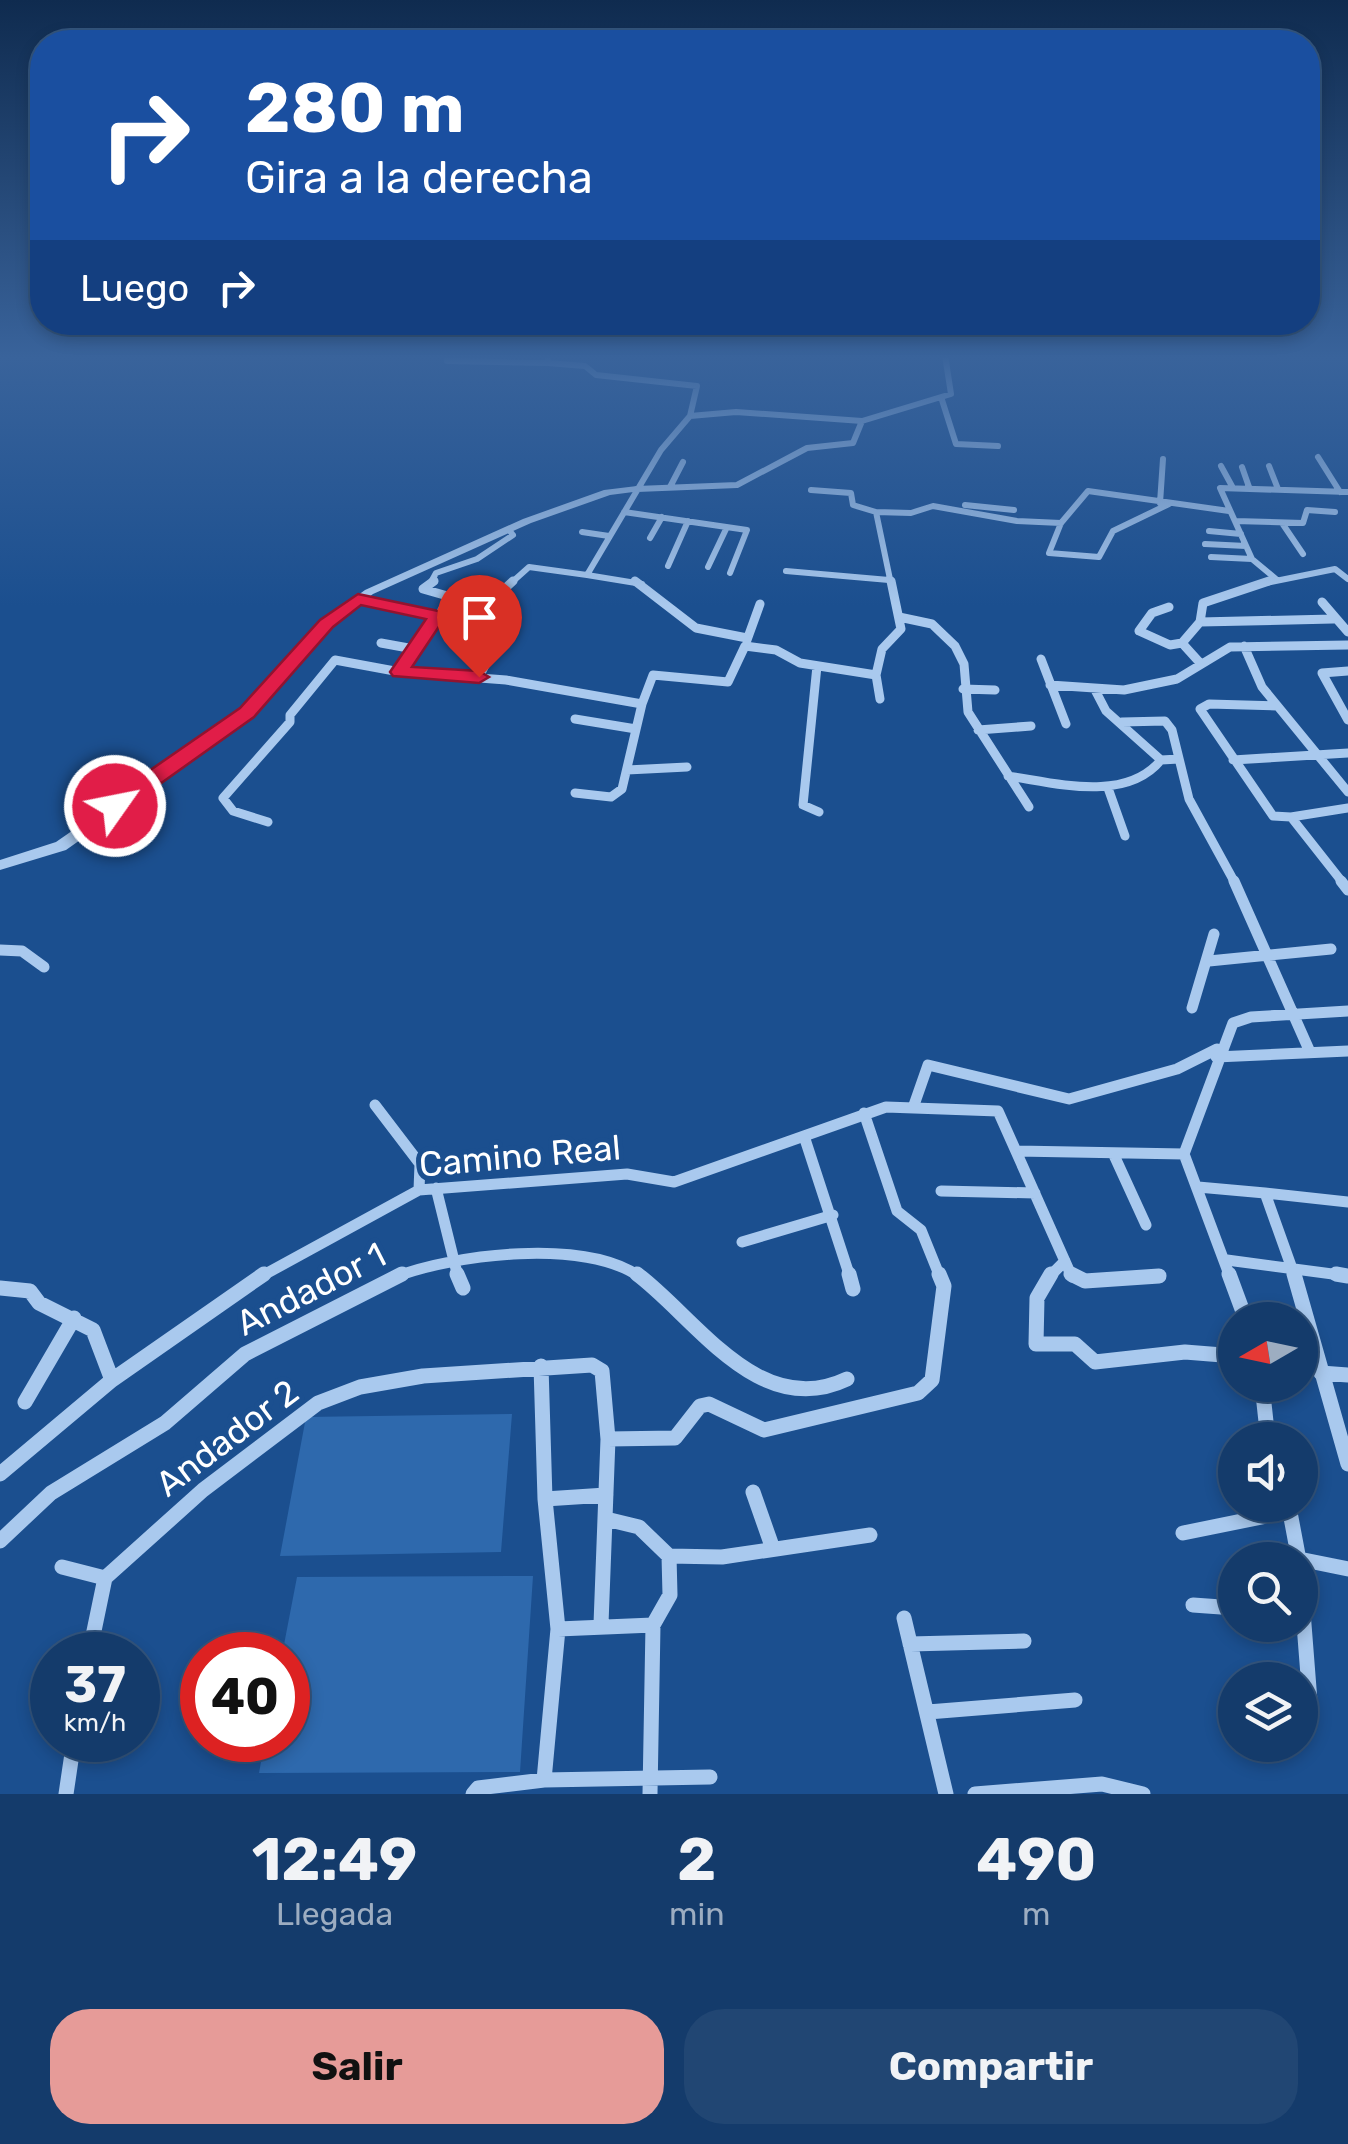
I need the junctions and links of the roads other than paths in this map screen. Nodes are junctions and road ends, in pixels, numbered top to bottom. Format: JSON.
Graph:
{"nodes":[{"id":1,"x":674,"y":439,"type":"edge"},
{"id":2,"x":855,"y":439,"type":"edge"},
{"id":3,"x":954,"y":439,"type":"edge"},
{"id":4,"x":998,"y":446,"type":"dead end"},
{"id":5,"x":1318,"y":457,"type":"dead end"},
{"id":6,"x":1163,"y":459,"type":"dead end"},
{"id":7,"x":683,"y":462,"type":"dead end"},
{"id":8,"x":1221,"y":466,"type":"dead end"},
{"id":9,"x":1242,"y":466,"type":"dead end"},
{"id":10,"x":1269,"y":466,"type":"dead end"},
{"id":11,"x":670,"y":487,"type":"junction"},
{"id":12,"x":1232,"y":488,"type":"junction"},
{"id":13,"x":1250,"y":488,"type":"junction"},
{"id":14,"x":1278,"y":488,"type":"junction"},
{"id":15,"x":637,"y":489,"type":"junction"},
{"id":16,"x":812,"y":490,"type":"dead end"},
{"id":17,"x":1344,"y":492,"type":"edge"},
{"id":18,"x":1164,"y":504,"type":"junction"},
{"id":19,"x":932,"y":506,"type":"junction"},
{"id":20,"x":1014,"y":510,"type":"dead end"},
{"id":21,"x":1229,"y":511,"type":"junction"},
{"id":22,"x":624,"y":512,"type":"junction"},
{"id":23,"x":876,"y":512,"type":"junction"},
{"id":24,"x":1335,"y":512,"type":"dead end"},
{"id":25,"x":662,"y":517,"type":"junction"},
{"id":26,"x":688,"y":521,"type":"junction"},
{"id":27,"x":1235,"y":521,"type":"junction"},
{"id":28,"x":1061,"y":523,"type":"junction"},
{"id":29,"x":1282,"y":523,"type":"junction"},
{"id":30,"x":727,"y":526,"type":"junction"},
{"id":31,"x":509,"y":530,"type":"junction"},
{"id":32,"x":582,"y":532,"type":"dead end"},
{"id":33,"x":1209,"y":532,"type":"dead end"},
{"id":34,"x":1241,"y":534,"type":"junction"},
{"id":35,"x":608,"y":536,"type":"junction"},
{"id":36,"x":650,"y":538,"type":"dead end"},
{"id":37,"x":1205,"y":544,"type":"dead end"},
{"id":38,"x":1246,"y":546,"type":"junction"},
{"id":39,"x":1303,"y":554,"type":"dead end"},
{"id":40,"x":1211,"y":557,"type":"dead end"},
{"id":41,"x":1252,"y":559,"type":"junction"},
{"id":42,"x":668,"y":566,"type":"dead end"},
{"id":43,"x":708,"y":568,"type":"dead end"},
{"id":44,"x":786,"y":571,"type":"dead end"},
{"id":45,"x":730,"y":573,"type":"dead end"},
{"id":46,"x":818,"y":574,"type":"junction"},
{"id":47,"x":588,"y":575,"type":"junction"},
{"id":48,"x":1276,"y":579,"type":"junction"},
{"id":49,"x":1348,"y":579,"type":"edge"},
{"id":50,"x":888,"y":580,"type":"junction"},
{"id":51,"x":816,"y":589,"type":"dead end"},
{"id":52,"x":451,"y":597,"type":"junction"},
{"id":53,"x":358,"y":599,"type":"junction"},
{"id":54,"x":1322,"y":602,"type":"dead end"},
{"id":55,"x":760,"y":604,"type":"dead end"},
{"id":56,"x":1169,"y":606,"type":"dead end"},
{"id":57,"x":437,"y":616,"type":"junction"},
{"id":58,"x":899,"y":617,"type":"junction"},
{"id":59,"x":1333,"y":619,"type":"junction"},
{"id":60,"x":1200,"y":622,"type":"junction"},
{"id":61,"x":1348,"y":632,"type":"edge"},
{"id":62,"x":500,"y":636,"type":"dead end"},
{"id":63,"x":746,"y":642,"type":"junction"},
{"id":64,"x":381,"y":643,"type":"dead end"},
{"id":65,"x":1182,"y":643,"type":"junction"},
{"id":66,"x":1348,"y":645,"type":"edge"},
{"id":67,"x":1244,"y":646,"type":"junction"},
{"id":68,"x":414,"y":649,"type":"junction"},
{"id":69,"x":1041,"y":659,"type":"dead end"},
{"id":70,"x":1201,"y":664,"type":"junction"},
{"id":71,"x":818,"y":666,"type":"junction"},
{"id":72,"x":1348,"y":671,"type":"edge"},
{"id":73,"x":400,"y":672,"type":"junction"},
{"id":74,"x":876,"y":675,"type":"junction"},
{"id":75,"x":479,"y":677,"type":"junction"},
{"id":76,"x":1050,"y":685,"type":"junction"},
{"id":77,"x":1094,"y":688,"type":"junction"},
{"id":78,"x":964,"y":690,"type":"junction"},
{"id":79,"x":995,"y":690,"type":"dead end"},
{"id":80,"x":880,"y":698,"type":"dead end"},
{"id":81,"x":642,"y":704,"type":"junction"},
{"id":82,"x":1277,"y":706,"type":"junction"},
{"id":83,"x":576,"y":719,"type":"dead end"},
{"id":84,"x":1348,"y":720,"type":"edge"},
{"id":85,"x":1122,"y":722,"type":"junction"},
{"id":86,"x":1066,"y":724,"type":"dead end"},
{"id":87,"x":1031,"y":726,"type":"dead end"},
{"id":88,"x":636,"y":729,"type":"junction"},
{"id":89,"x":978,"y":730,"type":"junction"},
{"id":90,"x":1348,"y":754,"type":"edge"},
{"id":91,"x":1317,"y":755,"type":"junction"},
{"id":92,"x":1179,"y":759,"type":"junction"},
{"id":93,"x":1161,"y":760,"type":"junction"},
{"id":94,"x":1233,"y":760,"type":"junction"},
{"id":95,"x":688,"y":767,"type":"dead end"},
{"id":96,"x":626,"y":770,"type":"junction"},
{"id":97,"x":1008,"y":776,"type":"junction"},
{"id":98,"x":1108,"y":788,"type":"junction"},
{"id":99,"x":1348,"y":792,"type":"edge"},
{"id":100,"x":575,"y":793,"type":"dead end"},
{"id":101,"x":1029,"y":808,"type":"dead end"},
{"id":102,"x":1348,"y":808,"type":"edge"},
{"id":103,"x":820,"y":812,"type":"dead end"},
{"id":104,"x":1290,"y":817,"type":"junction"},
{"id":105,"x":268,"y":822,"type":"dead end"},
{"id":106,"x":1126,"y":836,"type":"dead end"},
{"id":107,"x":0,"y":865,"type":"edge"},
{"id":108,"x":1348,"y":890,"type":"edge"},
{"id":109,"x":1214,"y":934,"type":"dead end"},
{"id":110,"x":1331,"y":948,"type":"dead end"},
{"id":111,"x":0,"y":950,"type":"edge"},
{"id":112,"x":1265,"y":957,"type":"junction"},
{"id":113,"x":1209,"y":961,"type":"junction"},
{"id":114,"x":44,"y":967,"type":"dead end"},
{"id":115,"x":1192,"y":1008,"type":"dead end"},
{"id":116,"x":1348,"y":1011,"type":"edge"},
{"id":117,"x":1292,"y":1014,"type":"junction"},
{"id":118,"x":1310,"y":1052,"type":"junction"},
{"id":119,"x":1348,"y":1052,"type":"edge"},
{"id":120,"x":1217,"y":1053,"type":"junction"},
{"id":121,"x":375,"y":1105,"type":"dead end"},
{"id":122,"x":914,"y":1105,"type":"junction"},
{"id":123,"x":864,"y":1113,"type":"junction"},
{"id":124,"x":804,"y":1136,"type":"junction"},
{"id":125,"x":1017,"y":1151,"type":"junction"},
{"id":126,"x":1113,"y":1153,"type":"junction"},
{"id":127,"x":1184,"y":1154,"type":"junction"},
{"id":128,"x":1198,"y":1187,"type":"junction"},
{"id":129,"x":436,"y":1188,"type":"junction"},
{"id":130,"x":420,"y":1190,"type":"junction"},
{"id":131,"x":941,"y":1191,"type":"dead end"},
{"id":132,"x":1035,"y":1193,"type":"junction"},
{"id":133,"x":1265,"y":1193,"type":"junction"},
{"id":134,"x":1348,"y":1202,"type":"edge"},
{"id":135,"x":833,"y":1215,"type":"junction"},
{"id":136,"x":1146,"y":1225,"type":"dead end"},
{"id":137,"x":742,"y":1242,"type":"dead end"},
{"id":138,"x":1227,"y":1260,"type":"junction"},
{"id":139,"x":1065,"y":1262,"type":"junction"},
{"id":140,"x":452,"y":1264,"type":"junction"},
{"id":141,"x":1292,"y":1268,"type":"junction"},
{"id":142,"x":1159,"y":1276,"type":"dead end"},
{"id":143,"x":1348,"y":1276,"type":"edge"},
{"id":144,"x":0,"y":1288,"type":"edge"},
{"id":145,"x":462,"y":1288,"type":"dead end"},
{"id":146,"x":853,"y":1289,"type":"dead end"},
{"id":147,"x":1240,"y":1302,"type":"edge"},
{"id":148,"x":74,"y":1318,"type":"junction"},
{"id":149,"x":1218,"y":1355,"type":"edge"},
{"id":150,"x":541,"y":1366,"type":"junction"},
{"id":151,"x":1321,"y":1373,"type":"junction"},
{"id":152,"x":1348,"y":1376,"type":"edge"},
{"id":153,"x":112,"y":1380,"type":"junction"},
{"id":154,"x":846,"y":1380,"type":"dead end"},
{"id":155,"x":25,"y":1402,"type":"dead end"},
{"id":156,"x":608,"y":1439,"type":"junction"},
{"id":157,"x":1348,"y":1460,"type":"edge"},
{"id":158,"x":0,"y":1474,"type":"edge"},
{"id":159,"x":753,"y":1492,"type":"dead end"},
{"id":160,"x":606,"y":1494,"type":"junction"},
{"id":161,"x":545,"y":1498,"type":"junction"},
{"id":162,"x":606,"y":1519,"type":"junction"},
{"id":163,"x":1232,"y":1522,"type":"edge"},
{"id":164,"x":1183,"y":1534,"type":"dead end"},
{"id":165,"x":870,"y":1535,"type":"dead end"},
{"id":166,"x":0,"y":1541,"type":"edge"},
{"id":167,"x":772,"y":1549,"type":"junction"},
{"id":168,"x":669,"y":1556,"type":"junction"},
{"id":169,"x":1318,"y":1563,"type":"edge"},
{"id":170,"x":62,"y":1567,"type":"dead end"},
{"id":171,"x":1348,"y":1569,"type":"edge"},
{"id":172,"x":105,"y":1578,"type":"junction"},
{"id":173,"x":1193,"y":1606,"type":"dead end"},
{"id":174,"x":1218,"y":1607,"type":"edge"},
{"id":175,"x":904,"y":1618,"type":"dead end"},
{"id":176,"x":601,"y":1624,"type":"junction"},
{"id":177,"x":654,"y":1625,"type":"junction"},
{"id":178,"x":558,"y":1629,"type":"junction"},
{"id":179,"x":94,"y":1632,"type":"edge"},
{"id":180,"x":1024,"y":1641,"type":"dead end"},
{"id":181,"x":910,"y":1644,"type":"junction"},
{"id":182,"x":1075,"y":1700,"type":"dead end"},
{"id":183,"x":928,"y":1712,"type":"junction"},
{"id":184,"x":71,"y":1762,"type":"edge"},
{"id":185,"x":710,"y":1777,"type":"dead end"},
{"id":186,"x":544,"y":1780,"type":"junction"},
{"id":187,"x":650,"y":1786,"type":"edge"},
{"id":188,"x":66,"y":1794,"type":"edge"},
{"id":189,"x":473,"y":1794,"type":"edge"},
{"id":190,"x":946,"y":1794,"type":"edge"},
{"id":191,"x":975,"y":1794,"type":"edge"},
{"id":192,"x":1143,"y":1794,"type":"edge"}],
"edges":[{"from":1,"to":15,"type":"street"},
{"from":2,"to":11,"type":"street"},
{"from":3,"to":4,"type":"street"},
{"from":5,"to":17,"type":"street"},
{"from":6,"to":18,"type":"street"},
{"from":7,"to":11,"type":"street"},
{"from":8,"to":12,"type":"street"},
{"from":9,"to":13,"type":"street"},
{"from":10,"to":14,"type":"street"},
{"from":11,"to":15,"type":"street"},
{"from":12,"to":13,"type":"street"},
{"from":12,"to":21,"type":"street"},
{"from":13,"to":14,"type":"street"},
{"from":14,"to":17,"type":"street"},
{"from":15,"to":22,"type":"street"},
{"from":15,"to":31,"type":"street"},
{"from":16,"to":23,"type":"street"},
{"from":18,"to":21,"type":"street"},
{"from":18,"to":28,"type":"street"},
{"from":18,"to":28,"type":"street"},
{"from":19,"to":20,"type":"street"},
{"from":19,"to":23,"type":"street"},
{"from":19,"to":28,"type":"street"},
{"from":21,"to":27,"type":"street"},
{"from":22,"to":25,"type":"street"},
{"from":22,"to":35,"type":"street"},
{"from":23,"to":50,"type":"street"},
{"from":24,"to":29,"type":"street"},
{"from":25,"to":26,"type":"street"},
{"from":25,"to":36,"type":"street"},
{"from":26,"to":30,"type":"street"},
{"from":26,"to":42,"type":"street"},
{"from":27,"to":29,"type":"street"},
{"from":27,"to":34,"type":"street"},
{"from":29,"to":39,"type":"street"},
{"from":30,"to":43,"type":"street"},
{"from":30,"to":45,"type":"street"},
{"from":31,"to":52,"type":"street"},
{"from":31,"to":53,"type":"street"},
{"from":32,"to":35,"type":"street"},
{"from":33,"to":34,"type":"street"},
{"from":34,"to":38,"type":"street"},
{"from":35,"to":47,"type":"street"},
{"from":37,"to":38,"type":"street"},
{"from":38,"to":41,"type":"street"},
{"from":40,"to":41,"type":"street"},
{"from":41,"to":48,"type":"street"},
{"from":44,"to":46,"type":"street"},
{"from":46,"to":50,"type":"street"},
{"from":46,"to":51,"type":"street"},
{"from":47,"to":52,"type":"street"},
{"from":47,"to":63,"type":"street"},
{"from":48,"to":49,"type":"street"},
{"from":48,"to":60,"type":"street"},
{"from":50,"to":58,"type":"street"},
{"from":52,"to":57,"type":"street"},
{"from":53,"to":57,"type":"street"},
{"from":53,"to":107,"type":"street"},
{"from":54,"to":59,"type":"street"},
{"from":55,"to":63,"type":"street"},
{"from":56,"to":65,"type":"street"},
{"from":57,"to":68,"type":"street"},
{"from":58,"to":74,"type":"street"},
{"from":58,"to":78,"type":"street"},
{"from":59,"to":60,"type":"street"},
{"from":59,"to":61,"type":"street"},
{"from":60,"to":65,"type":"street"},
{"from":62,"to":75,"type":"street"},
{"from":63,"to":71,"type":"street"},
{"from":63,"to":81,"type":"street"},
{"from":64,"to":68,"type":"street"},
{"from":65,"to":70,"type":"street"},
{"from":66,"to":67,"type":"street"},
{"from":67,"to":70,"type":"street"},
{"from":67,"to":82,"type":"street"},
{"from":68,"to":73,"type":"street"},
{"from":69,"to":76,"type":"street"},
{"from":70,"to":77,"type":"street"},
{"from":71,"to":74,"type":"street"},
{"from":71,"to":103,"type":"street"},
{"from":72,"to":84,"type":"street"},
{"from":73,"to":75,"type":"street"},
{"from":73,"to":105,"type":"street"},
{"from":74,"to":80,"type":"street"},
{"from":75,"to":81,"type":"street"},
{"from":76,"to":77,"type":"street"},
{"from":76,"to":86,"type":"street"},
{"from":77,"to":85,"type":"street"},
{"from":78,"to":79,"type":"street"},
{"from":78,"to":89,"type":"street"},
{"from":81,"to":88,"type":"street"},
{"from":82,"to":91,"type":"street"},
{"from":82,"to":94,"type":"street"},
{"from":83,"to":88,"type":"street"},
{"from":85,"to":92,"type":"street"},
{"from":85,"to":93,"type":"street"},
{"from":87,"to":89,"type":"street"},
{"from":88,"to":96,"type":"street"},
{"from":89,"to":97,"type":"street"},
{"from":90,"to":91,"type":"street"},
{"from":91,"to":94,"type":"street"},
{"from":91,"to":99,"type":"street"},
{"from":92,"to":93,"type":"street"},
{"from":92,"to":112,"type":"street"},
{"from":93,"to":98,"type":"street"},
{"from":94,"to":104,"type":"street"},
{"from":95,"to":96,"type":"street"},
{"from":96,"to":100,"type":"street"},
{"from":97,"to":98,"type":"street"},
{"from":97,"to":101,"type":"street"},
{"from":98,"to":106,"type":"street"},
{"from":102,"to":104,"type":"street"},
{"from":104,"to":108,"type":"street"},
{"from":109,"to":113,"type":"street"},
{"from":110,"to":112,"type":"street"},
{"from":111,"to":114,"type":"street"},
{"from":112,"to":113,"type":"street"},
{"from":112,"to":117,"type":"street"},
{"from":113,"to":115,"type":"street"},
{"from":116,"to":117,"type":"street"},
{"from":117,"to":118,"type":"street"},
{"from":117,"to":120,"type":"street"},
{"from":118,"to":119,"type":"street"},
{"from":118,"to":120,"type":"street"},
{"from":120,"to":122,"type":"street"},
{"from":120,"to":127,"type":"street"},
{"from":121,"to":130,"type":"street"},
{"from":122,"to":123,"type":"street","name":"Camino Real"},
{"from":122,"to":125,"type":"street","name":"Camino Real"},
{"from":123,"to":124,"type":"street","name":"Camino Real"},
{"from":123,"to":156,"type":"street"},
{"from":124,"to":129,"type":"street","name":"Camino Real"},
{"from":124,"to":135,"type":"street"},
{"from":125,"to":126,"type":"street"},
{"from":125,"to":132,"type":"street"},
{"from":126,"to":127,"type":"street"},
{"from":126,"to":136,"type":"street"},
{"from":127,"to":128,"type":"street"},
{"from":128,"to":133,"type":"street"},
{"from":128,"to":138,"type":"street"},
{"from":129,"to":130,"type":"street","name":"Camino Real"},
{"from":129,"to":140,"type":"street"},
{"from":130,"to":153,"type":"street","name":"Camino Real"},
{"from":131,"to":132,"type":"street"},
{"from":132,"to":139,"type":"street"},
{"from":133,"to":134,"type":"street"},
{"from":133,"to":141,"type":"street"},
{"from":135,"to":137,"type":"street"},
{"from":135,"to":146,"type":"street"},
{"from":138,"to":141,"type":"street"},
{"from":138,"to":147,"type":"street"},
{"from":139,"to":142,"type":"street"},
{"from":139,"to":149,"type":"street"},
{"from":140,"to":145,"type":"street"},
{"from":140,"to":154,"type":"street","name":"Andador 1"},
{"from":140,"to":166,"type":"street","name":"Andador 1"},
{"from":141,"to":143,"type":"street"},
{"from":141,"to":151,"type":"street"},
{"from":144,"to":148,"type":"street"},
{"from":148,"to":153,"type":"street"},
{"from":148,"to":155,"type":"street"},
{"from":150,"to":156,"type":"street","name":"Andador 2"},
{"from":150,"to":161,"type":"street"},
{"from":150,"to":172,"type":"street","name":"Andador 2"},
{"from":151,"to":152,"type":"street"},
{"from":151,"to":157,"type":"street"},
{"from":153,"to":158,"type":"street","name":"Camino Real"},
{"from":156,"to":160,"type":"street"},
{"from":159,"to":167,"type":"street"},
{"from":160,"to":161,"type":"street"},
{"from":160,"to":162,"type":"street"},
{"from":161,"to":178,"type":"street"},
{"from":162,"to":168,"type":"street"},
{"from":162,"to":176,"type":"street"},
{"from":163,"to":164,"type":"street"},
{"from":165,"to":167,"type":"street"},
{"from":167,"to":168,"type":"street"},
{"from":168,"to":177,"type":"street"},
{"from":169,"to":171,"type":"street"},
{"from":170,"to":172,"type":"street"},
{"from":172,"to":179,"type":"street"},
{"from":173,"to":174,"type":"street"},
{"from":175,"to":181,"type":"street"},
{"from":176,"to":177,"type":"street"},
{"from":176,"to":178,"type":"street"},
{"from":177,"to":187,"type":"street"},
{"from":178,"to":186,"type":"street"},
{"from":180,"to":181,"type":"street"},
{"from":181,"to":183,"type":"street"},
{"from":182,"to":183,"type":"street"},
{"from":183,"to":190,"type":"street"},
{"from":184,"to":188,"type":"street"},
{"from":185,"to":187,"type":"street"},
{"from":186,"to":187,"type":"street"},
{"from":186,"to":189,"type":"street"},
{"from":191,"to":192,"type":"street"}]}
